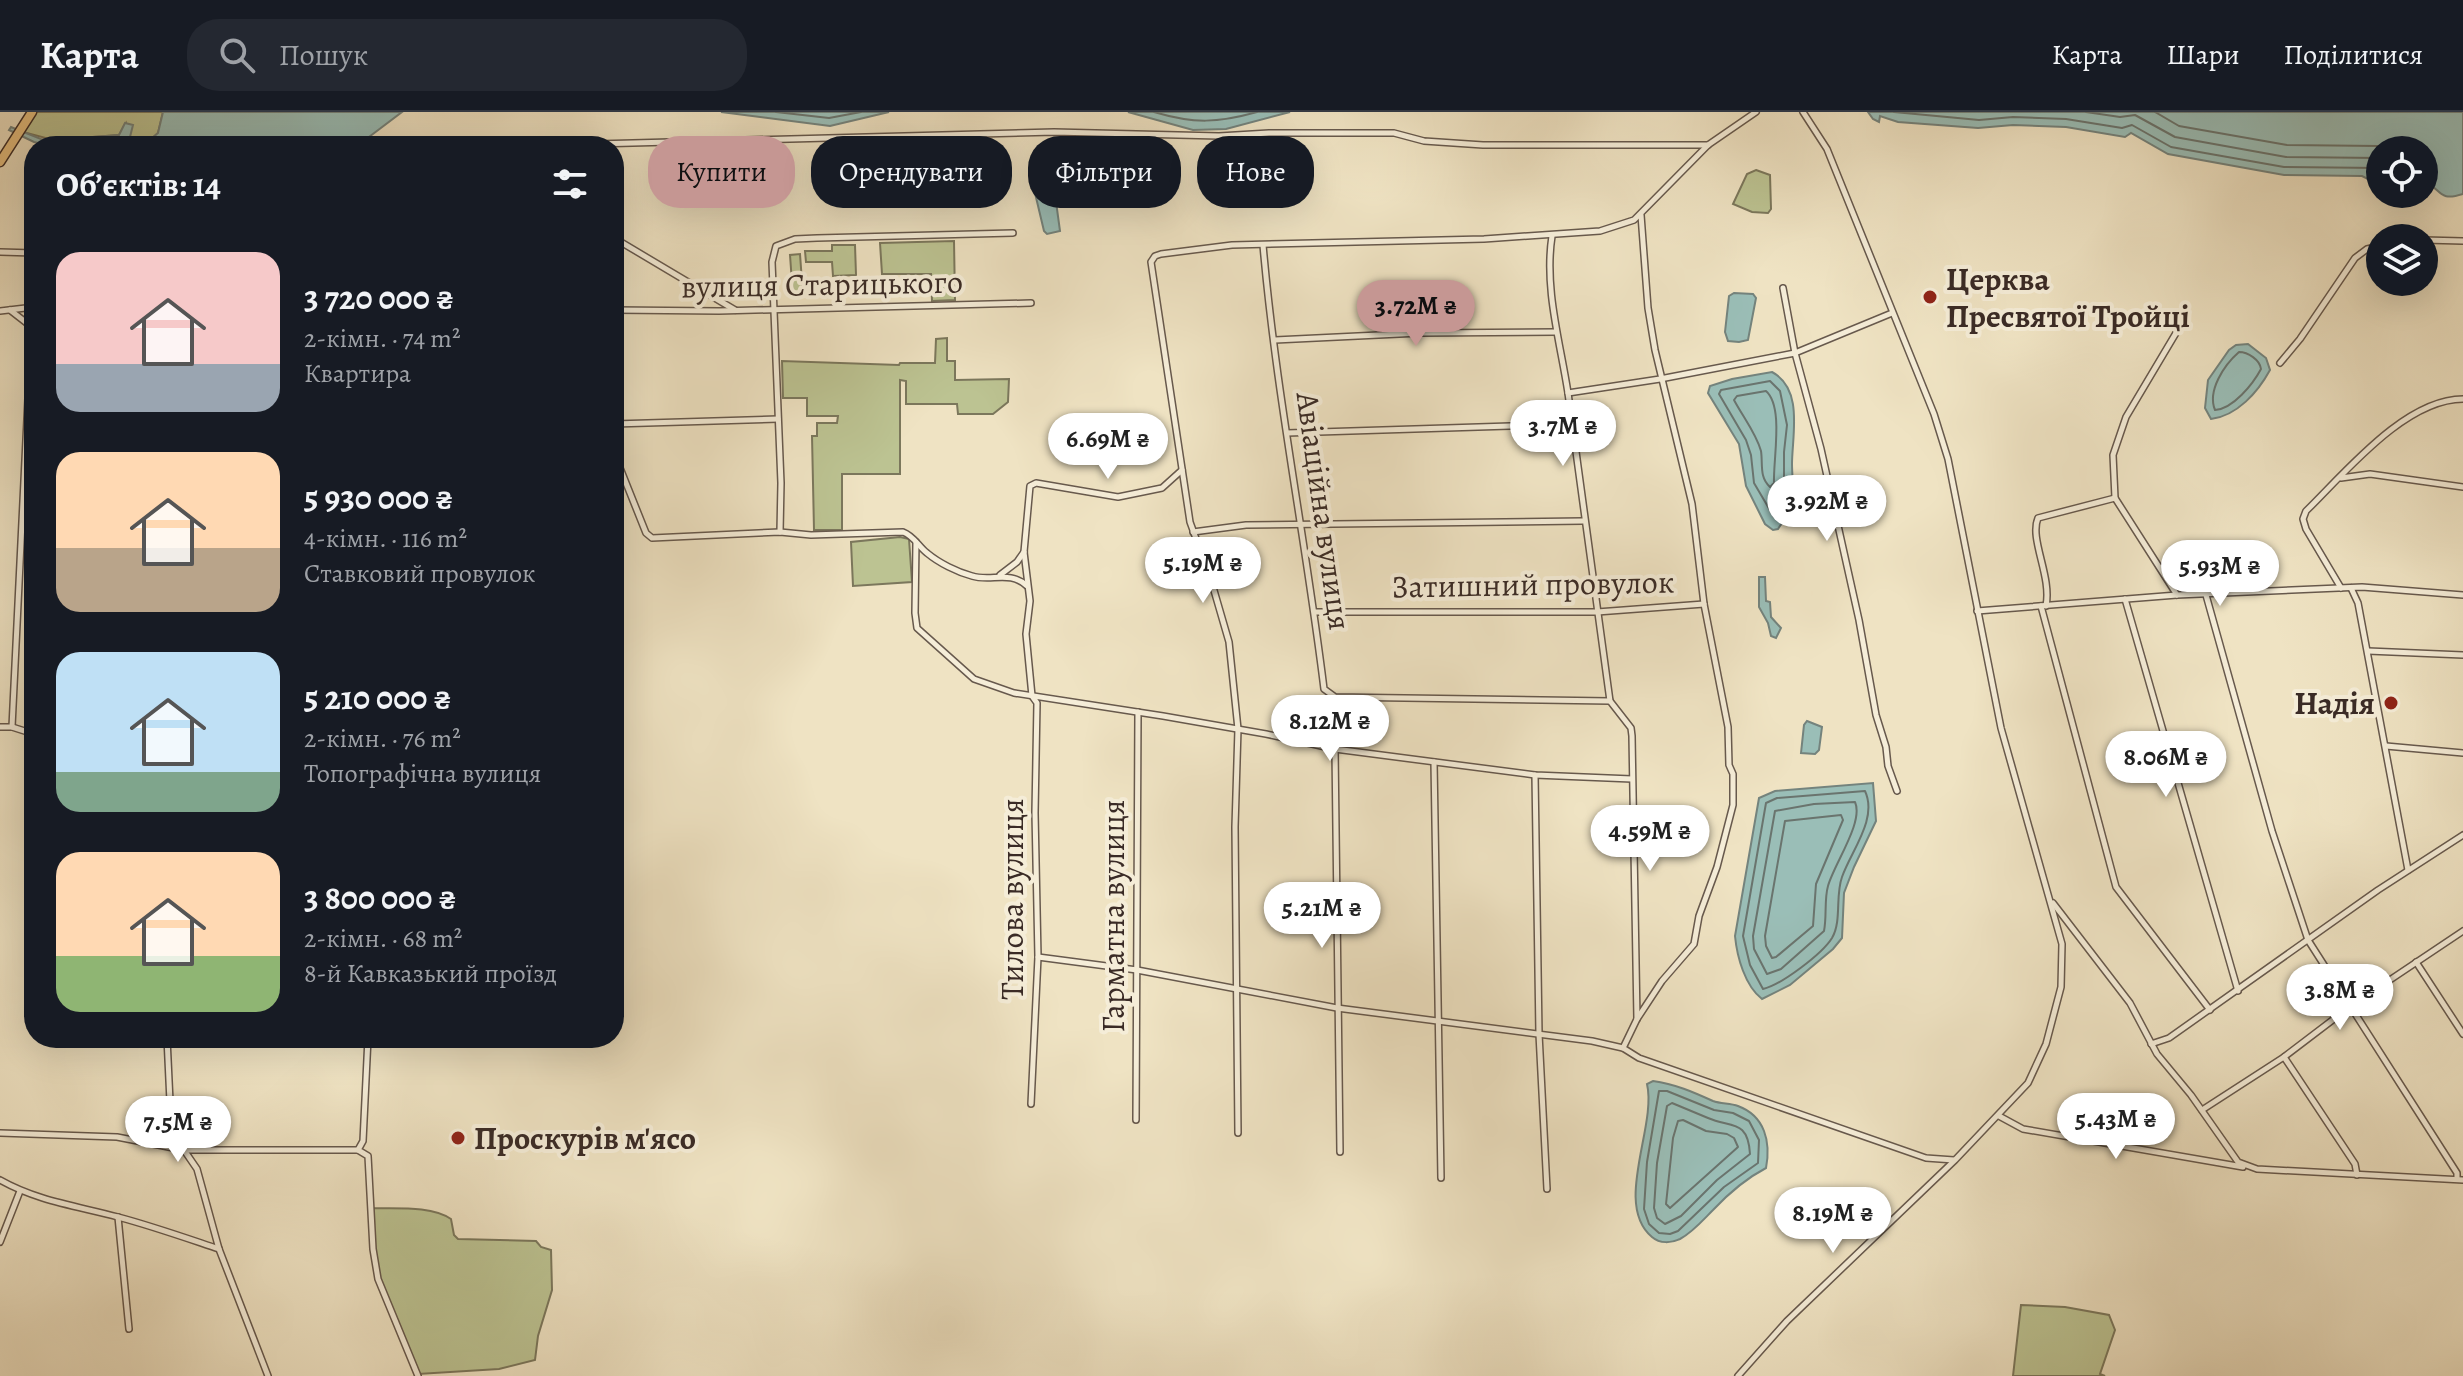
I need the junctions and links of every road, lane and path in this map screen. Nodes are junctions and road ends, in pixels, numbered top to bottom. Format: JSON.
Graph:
{"nodes":[{"id":1,"x":32,"y":112,"type":"edge"},
{"id":2,"x":1756,"y":112,"type":"edge"},
{"id":3,"x":1803,"y":112,"type":"edge"},
{"id":4,"x":624,"y":144,"type":"edge"},
{"id":5,"x":1708,"y":145,"type":"junction"},
{"id":6,"x":0,"y":162,"type":"edge"},
{"id":7,"x":1641,"y":215,"type":"junction"},
{"id":8,"x":1013,"y":233,"type":"dead end"},
{"id":9,"x":1552,"y":236,"type":"junction"},
{"id":10,"x":2438,"y":240,"type":"edge"},
{"id":11,"x":2463,"y":241,"type":"edge"},
{"id":12,"x":624,"y":244,"type":"edge"},
{"id":13,"x":1263,"y":245,"type":"junction"},
{"id":14,"x":2366,"y":250,"type":"edge"},
{"id":15,"x":0,"y":252,"type":"edge"},
{"id":16,"x":24,"y":253,"type":"edge"},
{"id":17,"x":1783,"y":288,"type":"dead end"},
{"id":18,"x":721,"y":302,"type":"junction"},
{"id":19,"x":1031,"y":303,"type":"dead end"},
{"id":20,"x":24,"y":308,"type":"edge"},
{"id":21,"x":776,"y":309,"type":"junction"},
{"id":22,"x":10,"y":310,"type":"junction"},
{"id":23,"x":624,"y":310,"type":"edge"},
{"id":24,"x":0,"y":311,"type":"edge"},
{"id":25,"x":719,"y":311,"type":"junction"},
{"id":26,"x":735,"y":311,"type":"junction"},
{"id":27,"x":1892,"y":313,"type":"junction"},
{"id":28,"x":24,"y":321,"type":"edge"},
{"id":29,"x":1556,"y":332,"type":"junction"},
{"id":30,"x":2176,"y":333,"type":"dead end"},
{"id":31,"x":1275,"y":340,"type":"junction"},
{"id":32,"x":1795,"y":353,"type":"junction"},
{"id":33,"x":2280,"y":363,"type":"dead end"},
{"id":34,"x":1660,"y":379,"type":"junction"},
{"id":35,"x":1568,"y":393,"type":"junction"},
{"id":36,"x":2463,"y":399,"type":"edge"},
{"id":37,"x":778,"y":419,"type":"junction"},
{"id":38,"x":624,"y":424,"type":"edge"},
{"id":39,"x":1571,"y":424,"type":"junction"},
{"id":40,"x":1287,"y":433,"type":"junction"},
{"id":41,"x":1182,"y":470,"type":"junction"},
{"id":42,"x":624,"y":478,"type":"edge"},
{"id":43,"x":2340,"y":478,"type":"junction"},
{"id":44,"x":24,"y":481,"type":"edge"},
{"id":45,"x":2463,"y":487,"type":"edge"},
{"id":46,"x":2115,"y":498,"type":"junction"},
{"id":47,"x":1583,"y":521,"type":"junction"},
{"id":48,"x":1303,"y":524,"type":"junction"},
{"id":49,"x":780,"y":532,"type":"junction"},
{"id":50,"x":1193,"y":532,"type":"junction"},
{"id":51,"x":916,"y":542,"type":"junction"},
{"id":52,"x":1024,"y":552,"type":"junction"},
{"id":53,"x":999,"y":576,"type":"junction"},
{"id":54,"x":1027,"y":587,"type":"junction"},
{"id":55,"x":2341,"y":588,"type":"junction"},
{"id":56,"x":2351,"y":588,"type":"junction"},
{"id":57,"x":2177,"y":595,"type":"junction"},
{"id":58,"x":2206,"y":595,"type":"junction"},
{"id":59,"x":2463,"y":595,"type":"edge"},
{"id":60,"x":2125,"y":599,"type":"junction"},
{"id":61,"x":1704,"y":604,"type":"junction"},
{"id":62,"x":2044,"y":606,"type":"junction"},
{"id":63,"x":1977,"y":611,"type":"junction"},
{"id":64,"x":1315,"y":612,"type":"junction"},
{"id":65,"x":1597,"y":612,"type":"junction"},
{"id":66,"x":2368,"y":651,"type":"junction"},
{"id":67,"x":2463,"y":655,"type":"edge"},
{"id":68,"x":1032,"y":696,"type":"junction"},
{"id":69,"x":1610,"y":701,"type":"junction"},
{"id":70,"x":1138,"y":712,"type":"junction"},
{"id":71,"x":0,"y":727,"type":"edge"},
{"id":72,"x":12,"y":727,"type":"junction"},
{"id":73,"x":1238,"y":729,"type":"junction"},
{"id":74,"x":24,"y":731,"type":"edge"},
{"id":75,"x":2386,"y":746,"type":"junction"},
{"id":76,"x":1335,"y":749,"type":"junction"},
{"id":77,"x":2463,"y":753,"type":"edge"},
{"id":78,"x":1434,"y":762,"type":"junction"},
{"id":79,"x":1535,"y":775,"type":"junction"},
{"id":80,"x":1632,"y":779,"type":"junction"},
{"id":81,"x":1897,"y":791,"type":"dead end"},
{"id":82,"x":2463,"y":835,"type":"edge"},
{"id":83,"x":2408,"y":870,"type":"junction"},
{"id":84,"x":2048,"y":895,"type":"junction"},
{"id":85,"x":2463,"y":931,"type":"edge"},
{"id":86,"x":2308,"y":940,"type":"junction"},
{"id":87,"x":1038,"y":957,"type":"junction"},
{"id":88,"x":2416,"y":962,"type":"junction"},
{"id":89,"x":1137,"y":970,"type":"junction"},
{"id":90,"x":1237,"y":990,"type":"junction"},
{"id":91,"x":2238,"y":991,"type":"junction"},
{"id":92,"x":2351,"y":1006,"type":"junction"},
{"id":93,"x":1337,"y":1008,"type":"junction"},
{"id":94,"x":2210,"y":1010,"type":"junction"},
{"id":95,"x":1637,"y":1019,"type":"junction"},
{"id":96,"x":1438,"y":1023,"type":"junction"},
{"id":97,"x":1539,"y":1034,"type":"junction"},
{"id":98,"x":2463,"y":1034,"type":"edge"},
{"id":99,"x":2151,"y":1044,"type":"junction"},
{"id":100,"x":167,"y":1048,"type":"edge"},
{"id":101,"x":368,"y":1048,"type":"edge"},
{"id":102,"x":1623,"y":1048,"type":"junction"},
{"id":103,"x":2284,"y":1057,"type":"junction"},
{"id":104,"x":1031,"y":1104,"type":"dead end"},
{"id":105,"x":2202,"y":1110,"type":"junction"},
{"id":106,"x":1999,"y":1116,"type":"junction"},
{"id":107,"x":1136,"y":1120,"type":"dead end"},
{"id":108,"x":0,"y":1133,"type":"edge"},
{"id":109,"x":1238,"y":1133,"type":"dead end"},
{"id":110,"x":184,"y":1150,"type":"junction"},
{"id":111,"x":358,"y":1150,"type":"junction"},
{"id":112,"x":1340,"y":1152,"type":"dead end"},
{"id":113,"x":1955,"y":1160,"type":"junction"},
{"id":114,"x":2246,"y":1167,"type":"junction"},
{"id":115,"x":2357,"y":1175,"type":"junction"},
{"id":116,"x":1441,"y":1178,"type":"dead end"},
{"id":117,"x":2460,"y":1179,"type":"edge"},
{"id":118,"x":0,"y":1180,"type":"edge"},
{"id":119,"x":1547,"y":1189,"type":"dead end"},
{"id":120,"x":20,"y":1191,"type":"junction"},
{"id":121,"x":118,"y":1217,"type":"junction"},
{"id":122,"x":0,"y":1242,"type":"edge"},
{"id":123,"x":219,"y":1249,"type":"junction"},
{"id":124,"x":129,"y":1329,"type":"dead end"},
{"id":125,"x":418,"y":1375,"type":"edge"},
{"id":126,"x":268,"y":1376,"type":"edge"},
{"id":127,"x":1738,"y":1376,"type":"edge"}],
"edges":[{"from":1,"to":6,"type":"main road"},
{"from":2,"to":5,"type":"street"},
{"from":3,"to":27,"type":"street"},
{"from":4,"to":5,"type":"street"},
{"from":5,"to":7,"type":"street"},
{"from":7,"to":9,"type":"street"},
{"from":7,"to":34,"type":"street"},
{"from":8,"to":21,"type":"street"},
{"from":9,"to":13,"type":"street"},
{"from":9,"to":29,"type":"street"},
{"from":10,"to":11,"type":"street"},
{"from":12,"to":18,"type":"street"},
{"from":13,"to":31,"type":"street","name":"Авіаційна вулиця"},
{"from":13,"to":41,"type":"street"},
{"from":14,"to":33,"type":"street"},
{"from":15,"to":16,"type":"street"},
{"from":17,"to":32,"type":"street"},
{"from":18,"to":25,"type":"street"},
{"from":18,"to":26,"type":"street"},
{"from":19,"to":21,"type":"street","name":"вулиця Старицького"},
{"from":20,"to":22,"type":"street"},
{"from":21,"to":26,"type":"street","name":"вулиця Старицького"},
{"from":21,"to":37,"type":"street"},
{"from":22,"to":24,"type":"street"},
{"from":22,"to":28,"type":"street"},
{"from":23,"to":25,"type":"street","name":"вулиця Старицького"},
{"from":25,"to":26,"type":"street","name":"вулиця Старицького"},
{"from":27,"to":32,"type":"street"},
{"from":27,"to":63,"type":"street"},
{"from":29,"to":31,"type":"street"},
{"from":29,"to":35,"type":"street"},
{"from":30,"to":46,"type":"street"},
{"from":31,"to":40,"type":"street","name":"Авіаційна вулиця"},
{"from":32,"to":34,"type":"street"},
{"from":32,"to":81,"type":"street"},
{"from":34,"to":35,"type":"street"},
{"from":34,"to":61,"type":"street"},
{"from":35,"to":39,"type":"street"},
{"from":36,"to":43,"type":"street"},
{"from":37,"to":38,"type":"street"},
{"from":37,"to":49,"type":"street"},
{"from":39,"to":40,"type":"street"},
{"from":39,"to":47,"type":"street"},
{"from":40,"to":48,"type":"street","name":"Авіаційна вулиця"},
{"from":41,"to":50,"type":"street"},
{"from":41,"to":52,"type":"street","name":"Тилова вулиця"},
{"from":42,"to":49,"type":"street"},
{"from":43,"to":45,"type":"street"},
{"from":43,"to":55,"type":"street"},
{"from":44,"to":72,"type":"street"},
{"from":46,"to":57,"type":"street"},
{"from":46,"to":62,"type":"street"},
{"from":47,"to":48,"type":"street"},
{"from":47,"to":65,"type":"street"},
{"from":48,"to":50,"type":"street"},
{"from":48,"to":64,"type":"street","name":"Авіаційна вулиця"},
{"from":49,"to":51,"type":"street"},
{"from":50,"to":73,"type":"street"},
{"from":51,"to":53,"type":"street"},
{"from":51,"to":68,"type":"street"},
{"from":52,"to":53,"type":"street"},
{"from":52,"to":54,"type":"street","name":"Тилова вулиця"},
{"from":53,"to":54,"type":"street"},
{"from":54,"to":68,"type":"street","name":"Тилова вулиця"},
{"from":55,"to":56,"type":"street"},
{"from":55,"to":58,"type":"street"},
{"from":56,"to":59,"type":"street"},
{"from":56,"to":66,"type":"street"},
{"from":57,"to":58,"type":"street"},
{"from":57,"to":60,"type":"street"},
{"from":58,"to":86,"type":"street"},
{"from":60,"to":62,"type":"street"},
{"from":60,"to":91,"type":"street"},
{"from":61,"to":65,"type":"street","name":"Затишний провулок"},
{"from":61,"to":95,"type":"street"},
{"from":62,"to":63,"type":"street"},
{"from":62,"to":94,"type":"street"},
{"from":63,"to":84,"type":"street"},
{"from":64,"to":65,"type":"street","name":"Затишний провулок"},
{"from":64,"to":69,"type":"street","name":"Авіаційна вулиця"},
{"from":65,"to":69,"type":"street"},
{"from":66,"to":67,"type":"street"},
{"from":66,"to":75,"type":"street"},
{"from":68,"to":70,"type":"street"},
{"from":68,"to":87,"type":"street","name":"Тилова вулиця"},
{"from":69,"to":80,"type":"street"},
{"from":70,"to":73,"type":"street"},
{"from":70,"to":89,"type":"street","name":"Гарматна вулиця"},
{"from":71,"to":72,"type":"street"},
{"from":72,"to":74,"type":"street"},
{"from":73,"to":76,"type":"street"},
{"from":73,"to":90,"type":"street"},
{"from":75,"to":77,"type":"street"},
{"from":75,"to":83,"type":"street"},
{"from":76,"to":78,"type":"street"},
{"from":76,"to":93,"type":"street"},
{"from":78,"to":79,"type":"street"},
{"from":78,"to":96,"type":"street"},
{"from":79,"to":80,"type":"street"},
{"from":79,"to":97,"type":"street"},
{"from":80,"to":95,"type":"street"},
{"from":82,"to":83,"type":"street"},
{"from":83,"to":86,"type":"street"},
{"from":84,"to":99,"type":"street"},
{"from":84,"to":106,"type":"street"},
{"from":85,"to":88,"type":"street"},
{"from":86,"to":91,"type":"street"},
{"from":86,"to":92,"type":"street"},
{"from":87,"to":89,"type":"street"},
{"from":87,"to":104,"type":"street","name":"Тилова вулиця"},
{"from":88,"to":92,"type":"street"},
{"from":88,"to":98,"type":"street"},
{"from":89,"to":90,"type":"street"},
{"from":89,"to":107,"type":"street","name":"Гарматна вулиця"},
{"from":90,"to":93,"type":"street"},
{"from":90,"to":109,"type":"street"},
{"from":91,"to":94,"type":"street"},
{"from":92,"to":103,"type":"street"},
{"from":92,"to":117,"type":"street"},
{"from":93,"to":96,"type":"street"},
{"from":93,"to":112,"type":"street"},
{"from":94,"to":99,"type":"street"},
{"from":95,"to":102,"type":"street"},
{"from":96,"to":97,"type":"street"},
{"from":96,"to":116,"type":"street"},
{"from":97,"to":102,"type":"street"},
{"from":97,"to":119,"type":"street"},
{"from":99,"to":105,"type":"street"},
{"from":100,"to":110,"type":"street"},
{"from":101,"to":111,"type":"street"},
{"from":102,"to":113,"type":"street"},
{"from":103,"to":105,"type":"street"},
{"from":103,"to":115,"type":"street"},
{"from":105,"to":114,"type":"street"},
{"from":106,"to":113,"type":"street"},
{"from":106,"to":114,"type":"street"},
{"from":108,"to":110,"type":"street"},
{"from":110,"to":111,"type":"street"},
{"from":110,"to":123,"type":"street"},
{"from":111,"to":125,"type":"street"},
{"from":113,"to":127,"type":"street"},
{"from":114,"to":115,"type":"street"},
{"from":115,"to":117,"type":"street"},
{"from":118,"to":120,"type":"street"},
{"from":120,"to":121,"type":"street"},
{"from":120,"to":122,"type":"street"},
{"from":121,"to":123,"type":"street"},
{"from":121,"to":124,"type":"street"},
{"from":123,"to":126,"type":"street"}]}
